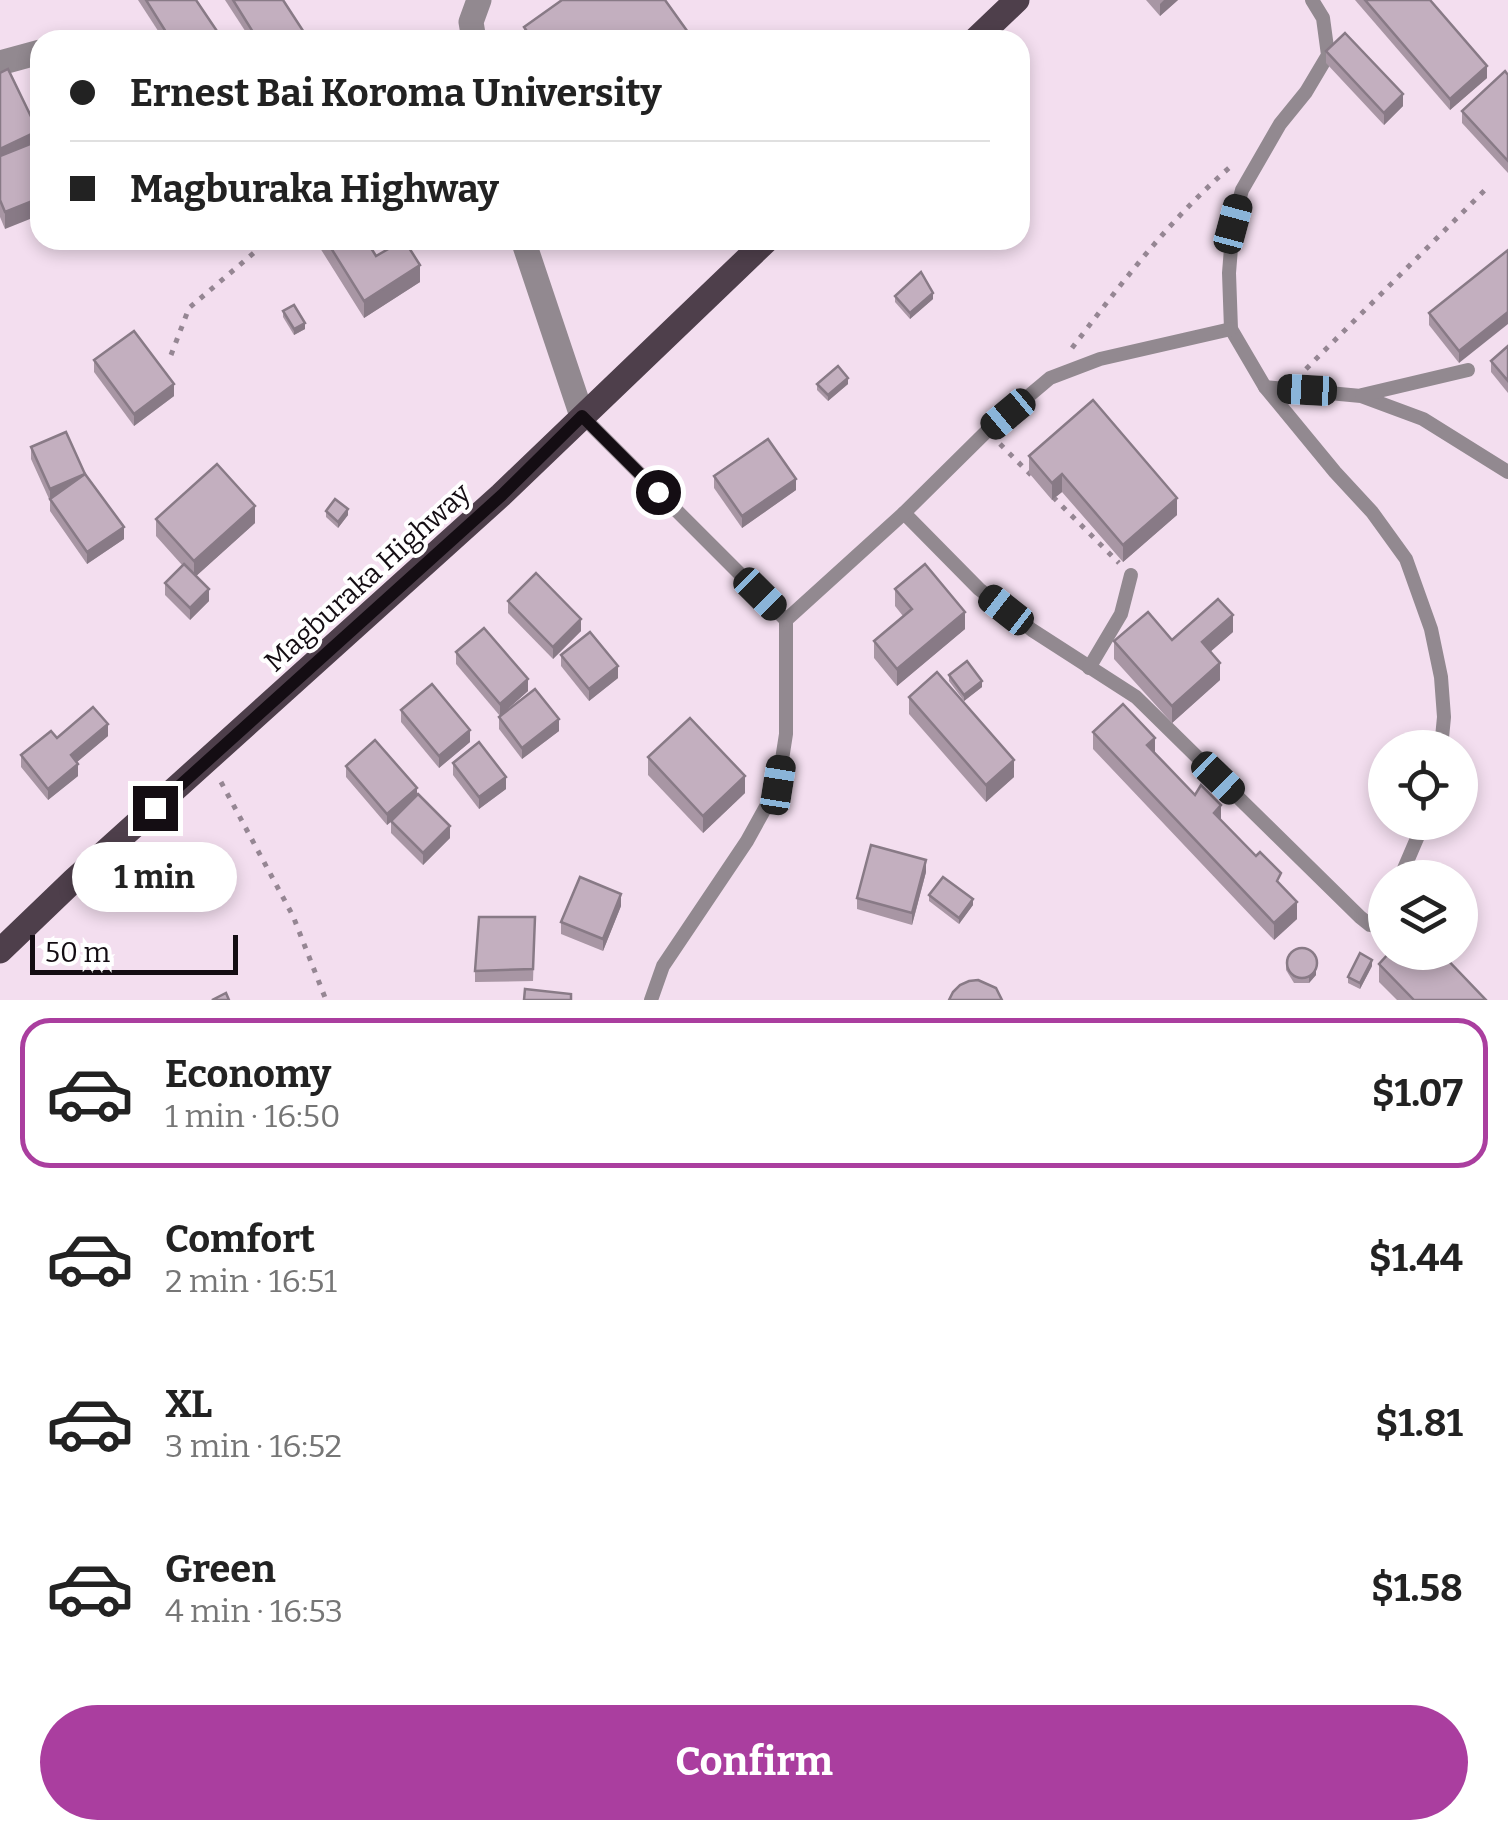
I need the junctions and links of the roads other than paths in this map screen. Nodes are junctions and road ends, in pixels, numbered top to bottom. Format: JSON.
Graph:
{"nodes":[{"id":1,"x":480,"y":0,"type":"edge"},
{"id":2,"x":1017,"y":0,"type":"edge"},
{"id":3,"x":1312,"y":0,"type":"edge"},
{"id":4,"x":472,"y":30,"type":"edge"},
{"id":5,"x":986,"y":30,"type":"edge"},
{"id":6,"x":30,"y":55,"type":"edge"},
{"id":7,"x":0,"y":64,"type":"edge"},
{"id":8,"x":527,"y":250,"type":"edge"},
{"id":9,"x":756,"y":250,"type":"edge"},
{"id":10,"x":1231,"y":329,"type":"junction"},
{"id":11,"x":1468,"y":370,"type":"dead end"},
{"id":12,"x":1265,"y":387,"type":"junction"},
{"id":13,"x":1361,"y":396,"type":"junction"},
{"id":14,"x":582,"y":416,"type":"junction"},
{"id":15,"x":1508,"y":472,"type":"edge"},
{"id":16,"x":904,"y":512,"type":"junction"},
{"id":17,"x":1130,"y":575,"type":"road end"},
{"id":18,"x":786,"y":620,"type":"junction"},
{"id":19,"x":1089,"y":668,"type":"junction"},
{"id":20,"x":1443,"y":730,"type":"edge"},
{"id":21,"x":1368,"y":924,"type":"edge"},
{"id":22,"x":0,"y":951,"type":"edge"},
{"id":23,"x":651,"y":1000,"type":"edge"}],
"edges":[{"from":1,"to":4,"type":"street"},
{"from":2,"to":5,"type":"main road"},
{"from":3,"to":10,"type":"lane"},
{"from":6,"to":7,"type":"street"},
{"from":8,"to":14,"type":"street"},
{"from":9,"to":14,"type":"main road","name":"Magburaka Highway"},
{"from":10,"to":12,"type":"lane"},
{"from":10,"to":16,"type":"lane"},
{"from":11,"to":13,"type":"lane"},
{"from":12,"to":13,"type":"lane"},
{"from":12,"to":20,"type":"lane"},
{"from":13,"to":15,"type":"lane"},
{"from":14,"to":18,"type":"lane"},
{"from":14,"to":22,"type":"main road","name":"Magburaka Highway"},
{"from":16,"to":18,"type":"lane"},
{"from":16,"to":19,"type":"lane"},
{"from":17,"to":19,"type":"lane"},
{"from":18,"to":23,"type":"lane"},
{"from":19,"to":21,"type":"lane"}]}
